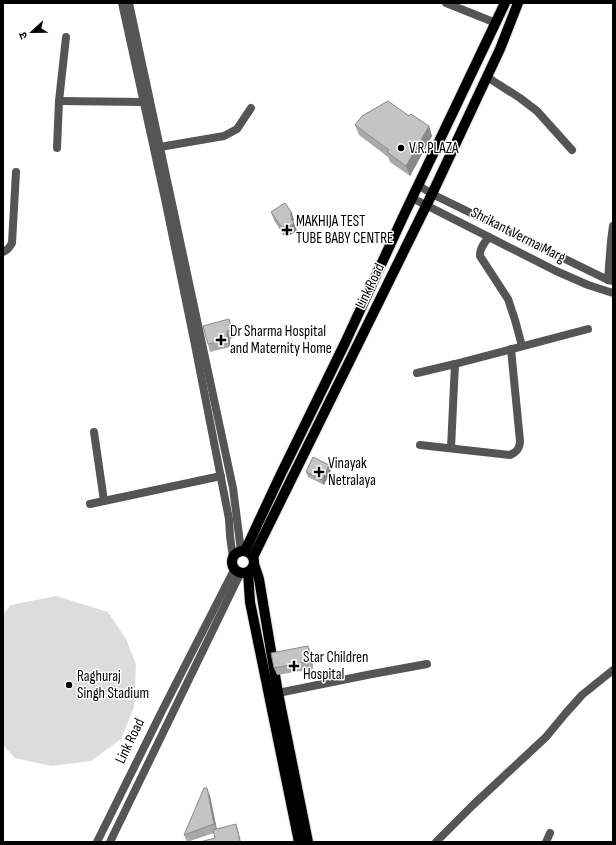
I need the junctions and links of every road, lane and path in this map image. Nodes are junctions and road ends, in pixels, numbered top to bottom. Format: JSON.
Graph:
{"nodes":[{"id":1,"x":122,"y":3,"type":"edge"},
{"id":2,"x":129,"y":3,"type":"edge"},
{"id":3,"x":446,"y":3,"type":"edge"},
{"id":4,"x":505,"y":3,"type":"edge"},
{"id":5,"x":518,"y":3,"type":"edge"},
{"id":6,"x":496,"y":23,"type":"junction"},
{"id":7,"x":66,"y":37,"type":"dead end"},
{"id":8,"x":487,"y":77,"type":"junction"},
{"id":9,"x":59,"y":101,"type":"junction"},
{"id":10,"x":144,"y":102,"type":"junction"},
{"id":11,"x":251,"y":108,"type":"dead end"},
{"id":12,"x":160,"y":147,"type":"junction"},
{"id":13,"x":57,"y":148,"type":"dead end"},
{"id":14,"x":572,"y":150,"type":"dead end"},
{"id":15,"x":16,"y":172,"type":"dead end"},
{"id":16,"x":418,"y":185,"type":"junction"},
{"id":17,"x":432,"y":194,"type":"junction"},
{"id":18,"x":412,"y":198,"type":"junction"},
{"id":19,"x":427,"y":205,"type":"junction"},
{"id":20,"x":613,"y":226,"type":"edge"},
{"id":21,"x":489,"y":237,"type":"junction"},
{"id":22,"x":612,"y":241,"type":"edge"},
{"id":23,"x":3,"y":252,"type":"edge"},
{"id":24,"x":610,"y":280,"type":"edge"},
{"id":25,"x":613,"y":293,"type":"edge"},
{"id":26,"x":588,"y":329,"type":"dead end"},
{"id":27,"x":522,"y":346,"type":"junction"},
{"id":28,"x":511,"y":349,"type":"junction"},
{"id":29,"x":456,"y":364,"type":"junction"},
{"id":30,"x":417,"y":373,"type":"dead end"},
{"id":31,"x":94,"y":432,"type":"dead end"},
{"id":32,"x":420,"y":445,"type":"dead end"},
{"id":33,"x":451,"y":448,"type":"junction"},
{"id":34,"x":220,"y":476,"type":"junction"},
{"id":35,"x":104,"y":501,"type":"junction"},
{"id":36,"x":90,"y":504,"type":"dead end"},
{"id":37,"x":243,"y":551,"type":"junction"},
{"id":38,"x":233,"y":558,"type":"junction"},
{"id":39,"x":246,"y":567,"type":"junction"},
{"id":40,"x":427,"y":664,"type":"dead end"},
{"id":41,"x":613,"y":670,"type":"edge"},
{"id":42,"x":278,"y":693,"type":"junction"},
{"id":43,"x":550,"y":834,"type":"dead end"},
{"id":44,"x":97,"y":842,"type":"edge"},
{"id":45,"x":110,"y":842,"type":"edge"},
{"id":46,"x":299,"y":842,"type":"edge"},
{"id":47,"x":308,"y":842,"type":"edge"},
{"id":48,"x":436,"y":842,"type":"edge"},
{"id":49,"x":546,"y":842,"type":"edge"}],
"edges":[{"from":1,"to":10,"type":"street"},
{"from":2,"to":12,"type":"street"},
{"from":3,"to":6,"type":"street"},
{"from":4,"to":6,"type":"main road","name":"Link Road"},
{"from":5,"to":8,"type":"main road","name":"Link Road"},
{"from":6,"to":16,"type":"main road","name":"Link Road"},
{"from":7,"to":9,"type":"street"},
{"from":8,"to":14,"type":"street"},
{"from":8,"to":17,"type":"main road","name":"Link Road"},
{"from":9,"to":10,"type":"street"},
{"from":9,"to":13,"type":"street"},
{"from":10,"to":34,"type":"street"},
{"from":11,"to":12,"type":"street"},
{"from":12,"to":37,"type":"street"},
{"from":15,"to":23,"type":"street"},
{"from":16,"to":17,"type":"street","name":"Shrikant Verma Marg"},
{"from":16,"to":18,"type":"main road","name":"Link Road"},
{"from":17,"to":19,"type":"main road","name":"Link Road"},
{"from":17,"to":24,"type":"street","name":"Shrikant Verma Marg"},
{"from":18,"to":19,"type":"street","name":"Shrikant Verma Marg"},
{"from":18,"to":37,"type":"main road","name":"Link Road"},
{"from":19,"to":21,"type":"street","name":"Shrikant Verma Marg"},
{"from":19,"to":39,"type":"main road","name":"Link Road"},
{"from":20,"to":22,"type":"street"},
{"from":21,"to":25,"type":"street","name":"Shrikant Verma Marg"},
{"from":21,"to":27,"type":"street"},
{"from":22,"to":24,"type":"street"},
{"from":26,"to":27,"type":"street"},
{"from":27,"to":28,"type":"street"},
{"from":28,"to":29,"type":"street"},
{"from":28,"to":33,"type":"street"},
{"from":29,"to":30,"type":"street"},
{"from":29,"to":33,"type":"street"},
{"from":31,"to":35,"type":"street"},
{"from":32,"to":33,"type":"street"},
{"from":34,"to":35,"type":"street"},
{"from":34,"to":38,"type":"street"},
{"from":35,"to":36,"type":"street"},
{"from":37,"to":38,"type":"main road"},
{"from":37,"to":39,"type":"main road"},
{"from":38,"to":39,"type":"main road"},
{"from":39,"to":42,"type":"main road"},
{"from":39,"to":44,"type":"street","name":"Link Road"},
{"from":39,"to":45,"type":"street","name":"Link Road"},
{"from":39,"to":46,"type":"main road"},
{"from":40,"to":42,"type":"street"},
{"from":41,"to":48,"type":"street"},
{"from":42,"to":47,"type":"main road"},
{"from":43,"to":49,"type":"street"}]}
